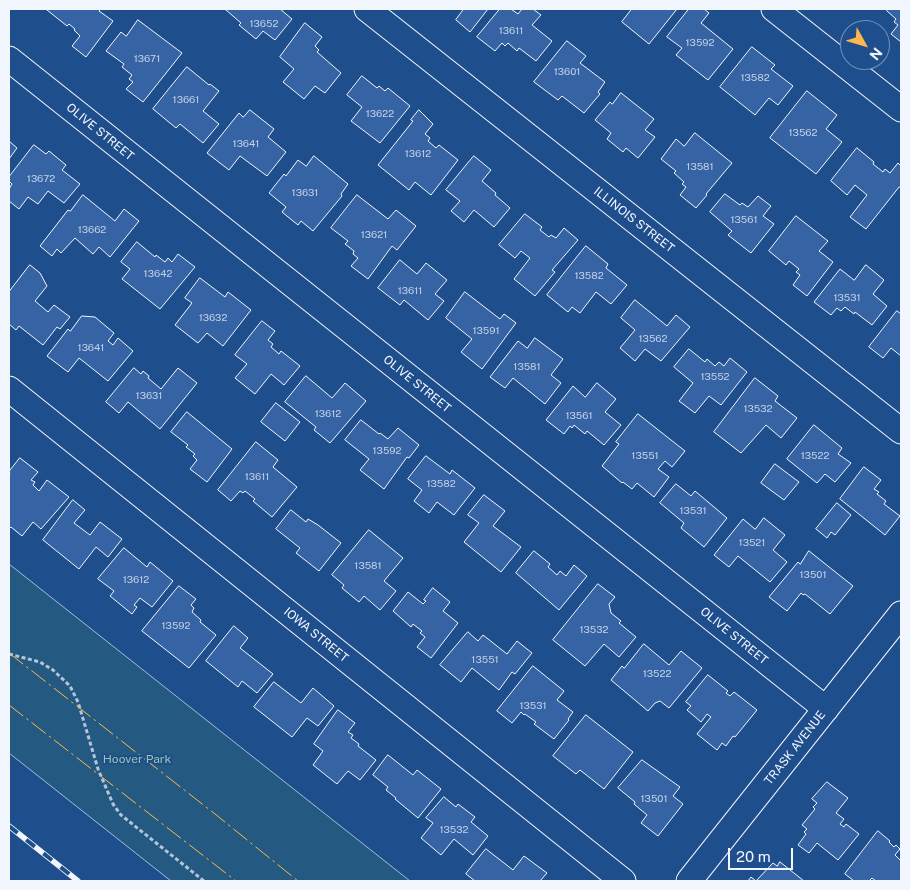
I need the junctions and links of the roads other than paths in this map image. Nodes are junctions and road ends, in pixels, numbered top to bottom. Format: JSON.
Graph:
{"nodes":[{"id":1,"x":367,"y":9,"type":"edge"},
{"id":2,"x":774,"y":9,"type":"edge"},
{"id":3,"x":9,"y":59,"type":"edge"},
{"id":4,"x":901,"y":109,"type":"edge"},
{"id":5,"x":9,"y":389,"type":"edge"},
{"id":6,"x":901,"y":431,"type":"edge"},
{"id":7,"x":901,"y":614,"type":"edge"},
{"id":8,"x":826,"y":710,"type":"junction"},
{"id":9,"x":624,"y":881,"type":"edge"},
{"id":10,"x":690,"y":881,"type":"edge"}],
"edges":[{"from":1,"to":6,"type":"street","name":"ILLINOIS STREET"},
{"from":2,"to":4,"type":"street"},
{"from":3,"to":8,"type":"street","name":"OLIVE STREET"},
{"from":5,"to":9,"type":"street","name":"IOWA STREET"},
{"from":7,"to":8,"type":"street","name":"TRASK AVENUE"},
{"from":8,"to":10,"type":"street","name":"TRASK AVENUE"}]}
